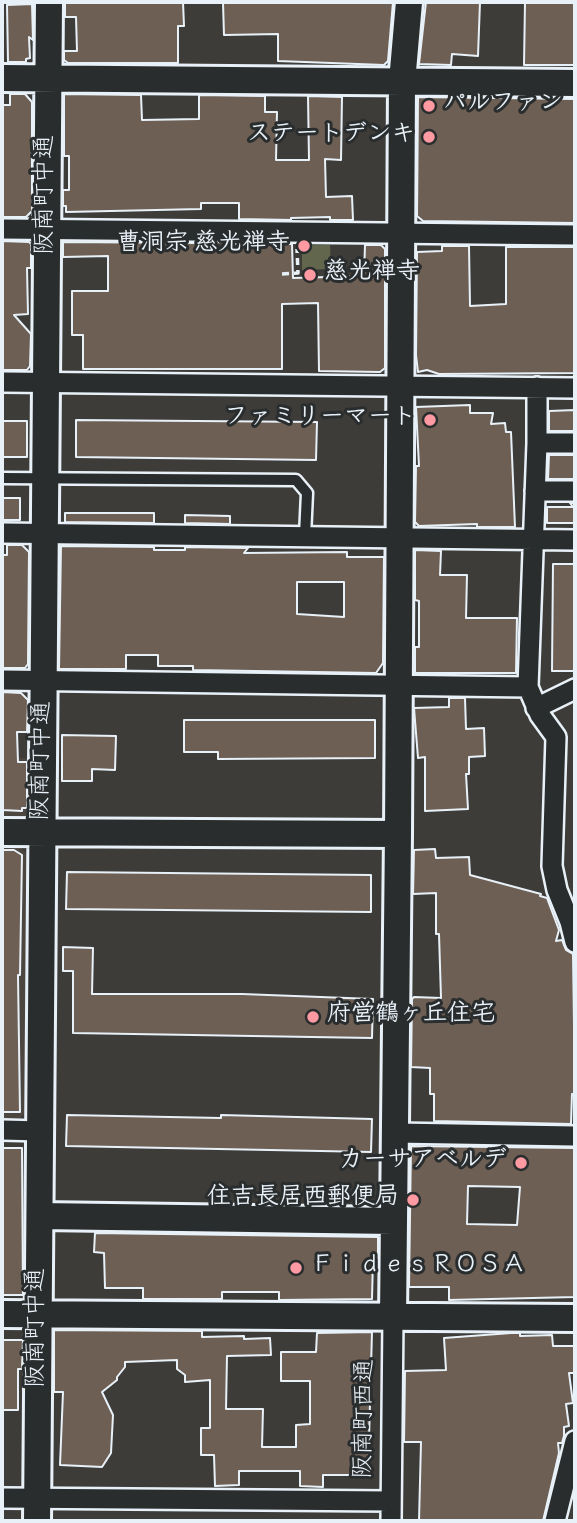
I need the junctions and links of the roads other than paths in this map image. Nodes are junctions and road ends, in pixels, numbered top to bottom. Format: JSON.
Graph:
{"nodes":[{"id":1,"x":49,"y":2,"type":"edge"},
{"id":2,"x":409,"y":2,"type":"edge"},
{"id":3,"x":2,"y":78,"type":"edge"},
{"id":4,"x":48,"y":78,"type":"junction"},
{"id":5,"x":402,"y":82,"type":"junction"},
{"id":6,"x":575,"y":83,"type":"edge"},
{"id":7,"x":2,"y":229,"type":"edge"},
{"id":8,"x":48,"y":229,"type":"junction"},
{"id":9,"x":401,"y":233,"type":"junction"},
{"id":10,"x":575,"y":235,"type":"edge"},
{"id":11,"x":2,"y":382,"type":"edge"},
{"id":12,"x":46,"y":382,"type":"junction"},
{"id":13,"x":400,"y":386,"type":"junction"},
{"id":14,"x":537,"y":387,"type":"junction"},
{"id":15,"x":575,"y":388,"type":"edge"},
{"id":16,"x":537,"y":443,"type":"junction"},
{"id":17,"x":575,"y":443,"type":"edge"},
{"id":18,"x":2,"y":478,"type":"edge"},
{"id":19,"x":45,"y":479,"type":"junction"},
{"id":20,"x":535,"y":491,"type":"junction"},
{"id":21,"x":575,"y":491,"type":"edge"},
{"id":22,"x":2,"y":533,"type":"edge"},
{"id":23,"x":44,"y":534,"type":"junction"},
{"id":24,"x":305,"y":536,"type":"junction"},
{"id":25,"x":399,"y":537,"type":"junction"},
{"id":26,"x":533,"y":539,"type":"junction"},
{"id":27,"x":575,"y":540,"type":"edge"},
{"id":28,"x":2,"y":680,"type":"edge"},
{"id":29,"x":46,"y":681,"type":"junction"},
{"id":30,"x":398,"y":686,"type":"junction"},
{"id":31,"x":528,"y":687,"type":"junction"},
{"id":32,"x":575,"y":689,"type":"edge"},
{"id":33,"x":537,"y":708,"type":"junction"},
{"id":34,"x":2,"y":832,"type":"edge"},
{"id":35,"x":44,"y":832,"type":"junction"},
{"id":36,"x":398,"y":834,"type":"junction"},
{"id":37,"x":575,"y":942,"type":"edge"},
{"id":38,"x":2,"y":1130,"type":"edge"},
{"id":39,"x":41,"y":1131,"type":"junction"},
{"id":40,"x":394,"y":1133,"type":"junction"},
{"id":41,"x":575,"y":1136,"type":"edge"},
{"id":42,"x":40,"y":1216,"type":"junction"},
{"id":43,"x":394,"y":1221,"type":"junction"},
{"id":44,"x":2,"y":1314,"type":"edge"},
{"id":45,"x":39,"y":1314,"type":"junction"},
{"id":46,"x":393,"y":1317,"type":"junction"},
{"id":47,"x":575,"y":1318,"type":"edge"},
{"id":48,"x":575,"y":1441,"type":"edge"},
{"id":49,"x":2,"y":1498,"type":"edge"},
{"id":50,"x":391,"y":1501,"type":"junction"},
{"id":51,"x":38,"y":1510,"type":"edge"},
{"id":52,"x":391,"y":1521,"type":"edge"},
{"id":53,"x":555,"y":1521,"type":"edge"}],
"edges":[{"from":1,"to":4,"type":"street","name":"阪南町中通"},
{"from":2,"to":5,"type":"street"},
{"from":3,"to":4,"type":"street"},
{"from":4,"to":5,"type":"street"},
{"from":4,"to":8,"type":"street","name":"阪南町中通"},
{"from":5,"to":6,"type":"street"},
{"from":5,"to":9,"type":"street"},
{"from":7,"to":8,"type":"street"},
{"from":8,"to":9,"type":"street"},
{"from":8,"to":12,"type":"street","name":"阪南町中通"},
{"from":9,"to":10,"type":"street"},
{"from":9,"to":13,"type":"street"},
{"from":11,"to":12,"type":"street"},
{"from":12,"to":13,"type":"street"},
{"from":12,"to":19,"type":"street","name":"阪南町中通"},
{"from":13,"to":14,"type":"street"},
{"from":13,"to":25,"type":"street"},
{"from":14,"to":15,"type":"street"},
{"from":14,"to":16,"type":"street"},
{"from":16,"to":17,"type":"street"},
{"from":16,"to":20,"type":"street"},
{"from":18,"to":19,"type":"lane"},
{"from":19,"to":23,"type":"street","name":"阪南町中通"},
{"from":19,"to":24,"type":"lane"},
{"from":20,"to":21,"type":"street"},
{"from":20,"to":26,"type":"street"},
{"from":22,"to":23,"type":"street"},
{"from":23,"to":24,"type":"street"},
{"from":23,"to":29,"type":"street","name":"阪南町中通"},
{"from":24,"to":25,"type":"street"},
{"from":25,"to":26,"type":"street"},
{"from":25,"to":30,"type":"street"},
{"from":26,"to":27,"type":"street"},
{"from":26,"to":31,"type":"street"},
{"from":28,"to":29,"type":"street"},
{"from":29,"to":30,"type":"street"},
{"from":29,"to":35,"type":"street","name":"阪南町中通"},
{"from":30,"to":31,"type":"street"},
{"from":30,"to":36,"type":"street"},
{"from":31,"to":33,"type":"street"},
{"from":32,"to":33,"type":"street"},
{"from":33,"to":37,"type":"street"},
{"from":34,"to":35,"type":"street"},
{"from":35,"to":36,"type":"street"},
{"from":35,"to":39,"type":"street","name":"阪南町中通"},
{"from":36,"to":40,"type":"street"},
{"from":38,"to":39,"type":"street"},
{"from":39,"to":42,"type":"street","name":"阪南町中通"},
{"from":40,"to":41,"type":"street"},
{"from":40,"to":43,"type":"street"},
{"from":42,"to":43,"type":"street"},
{"from":42,"to":45,"type":"street","name":"阪南町中通"},
{"from":43,"to":46,"type":"street"},
{"from":44,"to":45,"type":"street"},
{"from":45,"to":46,"type":"street"},
{"from":45,"to":51,"type":"street","name":"阪南町中通"},
{"from":46,"to":47,"type":"street"},
{"from":46,"to":50,"type":"street","name":"阪南町西通"},
{"from":48,"to":53,"type":"street"},
{"from":49,"to":51,"type":"street"},
{"from":50,"to":51,"type":"street"},
{"from":50,"to":52,"type":"street","name":"阪南町西通"}]}
